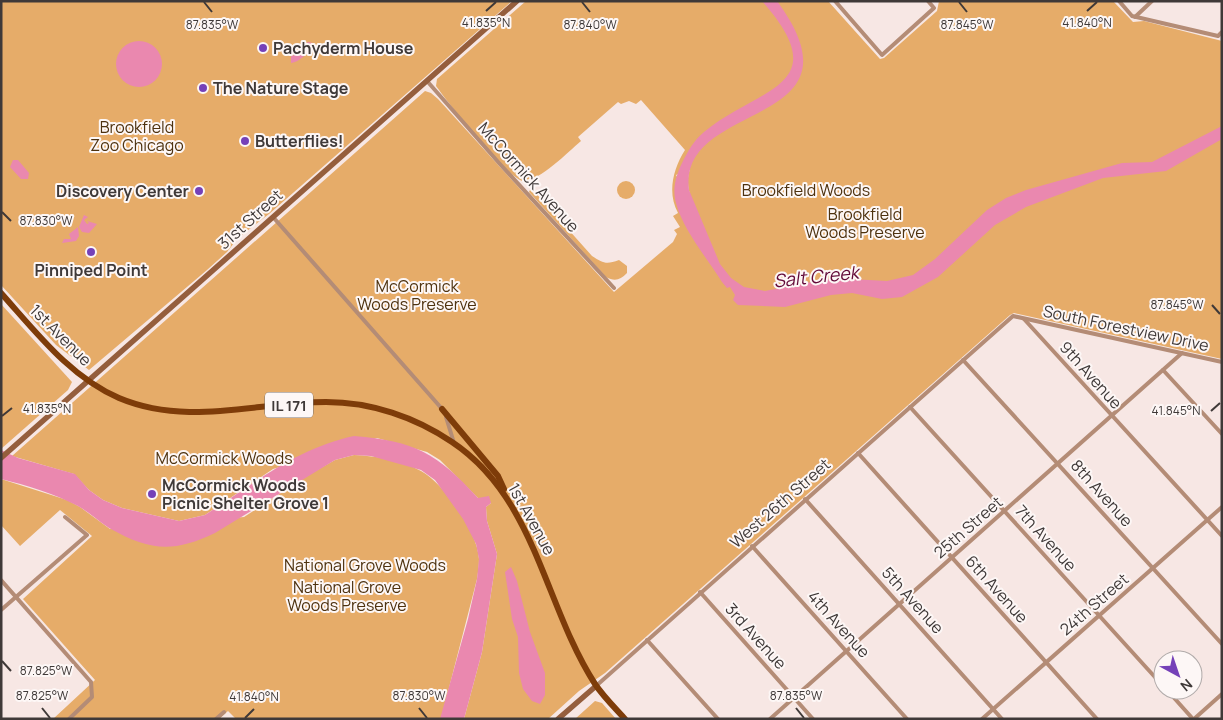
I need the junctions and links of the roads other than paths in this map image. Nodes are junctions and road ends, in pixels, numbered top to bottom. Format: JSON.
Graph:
{"nodes":[{"id":1,"x":517,"y":1,"type":"edge"},
{"id":2,"x":835,"y":1,"type":"edge"},
{"id":3,"x":928,"y":1,"type":"edge"},
{"id":4,"x":1119,"y":1,"type":"edge"},
{"id":5,"x":1152,"y":1,"type":"edge"},
{"id":6,"x":1135,"y":17,"type":"junction"},
{"id":7,"x":1222,"y":32,"type":"edge"},
{"id":8,"x":427,"y":81,"type":"junction"},
{"id":9,"x":273,"y":217,"type":"junction"},
{"id":10,"x":614,"y":288,"type":"dead end"},
{"id":11,"x":1,"y":293,"type":"edge"},
{"id":12,"x":1024,"y":319,"type":"junction"},
{"id":13,"x":1182,"y":353,"type":"junction"},
{"id":14,"x":963,"y":360,"type":"junction"},
{"id":15,"x":1222,"y":362,"type":"edge"},
{"id":16,"x":1163,"y":370,"type":"junction"},
{"id":17,"x":89,"y":381,"type":"junction"},
{"id":18,"x":910,"y":407,"type":"junction"},
{"id":19,"x":442,"y":409,"type":"junction"},
{"id":20,"x":1111,"y":416,"type":"junction"},
{"id":21,"x":1222,"y":434,"type":"edge"},
{"id":22,"x":454,"y":443,"type":"junction"},
{"id":23,"x":858,"y":453,"type":"junction"},
{"id":24,"x":1,"y":458,"type":"edge"},
{"id":25,"x":1058,"y":464,"type":"junction"},
{"id":26,"x":806,"y":499,"type":"junction"},
{"id":27,"x":508,"y":500,"type":"junction"},
{"id":28,"x":1222,"y":507,"type":"edge"},
{"id":29,"x":1004,"y":511,"type":"junction"},
{"id":30,"x":65,"y":517,"type":"dead end"},
{"id":31,"x":1207,"y":520,"type":"junction"},
{"id":32,"x":1222,"y":536,"type":"edge"},
{"id":33,"x":752,"y":546,"type":"junction"},
{"id":34,"x":952,"y":558,"type":"junction"},
{"id":35,"x":1153,"y":568,"type":"junction"},
{"id":36,"x":1,"y":580,"type":"edge"},
{"id":37,"x":700,"y":592,"type":"junction"},
{"id":38,"x":17,"y":597,"type":"junction"},
{"id":39,"x":899,"y":604,"type":"junction"},
{"id":40,"x":1,"y":610,"type":"edge"},
{"id":41,"x":1099,"y":615,"type":"junction"},
{"id":42,"x":647,"y":640,"type":"junction"},
{"id":43,"x":1222,"y":644,"type":"edge"},
{"id":44,"x":846,"y":651,"type":"junction"},
{"id":45,"x":1046,"y":662,"type":"junction"},
{"id":46,"x":1153,"y":675,"type":"edge"},
{"id":47,"x":596,"y":686,"type":"junction"},
{"id":48,"x":1222,"y":694,"type":"edge"},
{"id":49,"x":794,"y":698,"type":"junction"},
{"id":50,"x":1176,"y":700,"type":"edge"},
{"id":51,"x":993,"y":709,"type":"junction"},
{"id":52,"x":224,"y":712,"type":"dead end"},
{"id":53,"x":69,"y":719,"type":"edge"},
{"id":54,"x":216,"y":719,"type":"edge"},
{"id":55,"x":558,"y":719,"type":"edge"},
{"id":56,"x":625,"y":719,"type":"edge"},
{"id":57,"x":718,"y":719,"type":"edge"},
{"id":58,"x":770,"y":719,"type":"edge"},
{"id":59,"x":813,"y":719,"type":"edge"},
{"id":60,"x":907,"y":719,"type":"edge"},
{"id":61,"x":982,"y":719,"type":"edge"},
{"id":62,"x":1002,"y":719,"type":"edge"},
{"id":63,"x":1097,"y":719,"type":"edge"},
{"id":64,"x":1193,"y":719,"type":"edge"}],
"edges":[{"from":1,"to":8,"type":"main road","name":"31st Street"},
{"from":2,"to":3,"type":"street"},
{"from":4,"to":6,"type":"street"},
{"from":5,"to":6,"type":"street"},
{"from":6,"to":7,"type":"street"},
{"from":8,"to":9,"type":"main road","name":"31st Street"},
{"from":8,"to":10,"type":"street","name":"McCormick Avenue"},
{"from":9,"to":17,"type":"main road","name":"31st Street"},
{"from":9,"to":19,"type":"street"},
{"from":11,"to":17,"type":"main road","name":"1st Avenue","number":"IL 171"},
{"from":12,"to":13,"type":"street","name":"South Forestview Drive"},
{"from":12,"to":14,"type":"street","name":"West 26th Street"},
{"from":12,"to":20,"type":"street","name":"9th Avenue"},
{"from":13,"to":15,"type":"street","name":"South Forestview Drive"},
{"from":13,"to":16,"type":"street","name":"25th Street"},
{"from":14,"to":18,"type":"street","name":"West 26th Street"},
{"from":14,"to":25,"type":"street","name":"8th Avenue"},
{"from":16,"to":20,"type":"street","name":"25th Street"},
{"from":16,"to":21,"type":"street"},
{"from":17,"to":22,"type":"main road","name":"1st Avenue","number":"IL 171"},
{"from":17,"to":24,"type":"main road","name":"31st Street"},
{"from":18,"to":23,"type":"street","name":"West 26th Street"},
{"from":18,"to":29,"type":"street","name":"7th Avenue"},
{"from":19,"to":22,"type":"street"},
{"from":19,"to":27,"type":"main road"},
{"from":20,"to":25,"type":"street","name":"25th Street"},
{"from":20,"to":31,"type":"street","name":"9th Avenue"},
{"from":22,"to":27,"type":"main road","name":"1st Avenue","number":"IL 171"},
{"from":23,"to":26,"type":"street","name":"West 26th Street"},
{"from":23,"to":34,"type":"street","name":"6th Avenue"},
{"from":25,"to":29,"type":"street","name":"25th Street"},
{"from":25,"to":35,"type":"street","name":"8th Avenue"},
{"from":26,"to":33,"type":"street","name":"West 26th Street"},
{"from":26,"to":39,"type":"street","name":"5th Avenue"},
{"from":27,"to":47,"type":"main road","name":"1st Avenue","number":"IL 171"},
{"from":28,"to":31,"type":"street","name":"24th Street"},
{"from":29,"to":34,"type":"street","name":"25th Street"},
{"from":29,"to":41,"type":"street","name":"7th Avenue"},
{"from":30,"to":38,"type":"street"},
{"from":31,"to":32,"type":"street","name":"9th Avenue"},
{"from":31,"to":35,"type":"street","name":"24th Street"},
{"from":33,"to":37,"type":"street","name":"West 26th Street"},
{"from":33,"to":44,"type":"street","name":"4th Avenue"},
{"from":34,"to":39,"type":"street","name":"25th Street"},
{"from":34,"to":45,"type":"street","name":"6th Avenue"},
{"from":35,"to":41,"type":"street","name":"24th Street"},
{"from":35,"to":43,"type":"street","name":"8th Avenue"},
{"from":36,"to":38,"type":"street"},
{"from":37,"to":42,"type":"street","name":"West 26th Street"},
{"from":37,"to":49,"type":"street","name":"3rd Avenue"},
{"from":38,"to":40,"type":"street"},
{"from":38,"to":53,"type":"street"},
{"from":39,"to":44,"type":"street","name":"25th Street"},
{"from":39,"to":51,"type":"street","name":"5th Avenue"},
{"from":41,"to":45,"type":"street","name":"24th Street"},
{"from":41,"to":46,"type":"street","name":"7th Avenue"},
{"from":42,"to":47,"type":"street","name":"West 26th Street"},
{"from":42,"to":57,"type":"street"},
{"from":44,"to":49,"type":"street","name":"25th Street"},
{"from":44,"to":60,"type":"street","name":"4th Avenue"},
{"from":45,"to":51,"type":"street","name":"24th Street"},
{"from":45,"to":63,"type":"street","name":"6th Avenue"},
{"from":47,"to":55,"type":"main road","name":"West 26th Street"},
{"from":47,"to":56,"type":"main road","name":"1st Avenue","number":"IL 171"},
{"from":48,"to":64,"type":"street"},
{"from":49,"to":58,"type":"street","name":"25th Street"},
{"from":49,"to":59,"type":"street","name":"3rd Avenue"},
{"from":50,"to":64,"type":"street"},
{"from":51,"to":61,"type":"street","name":"24th Street"},
{"from":51,"to":62,"type":"street","name":"5th Avenue"},
{"from":52,"to":54,"type":"street"}]}
